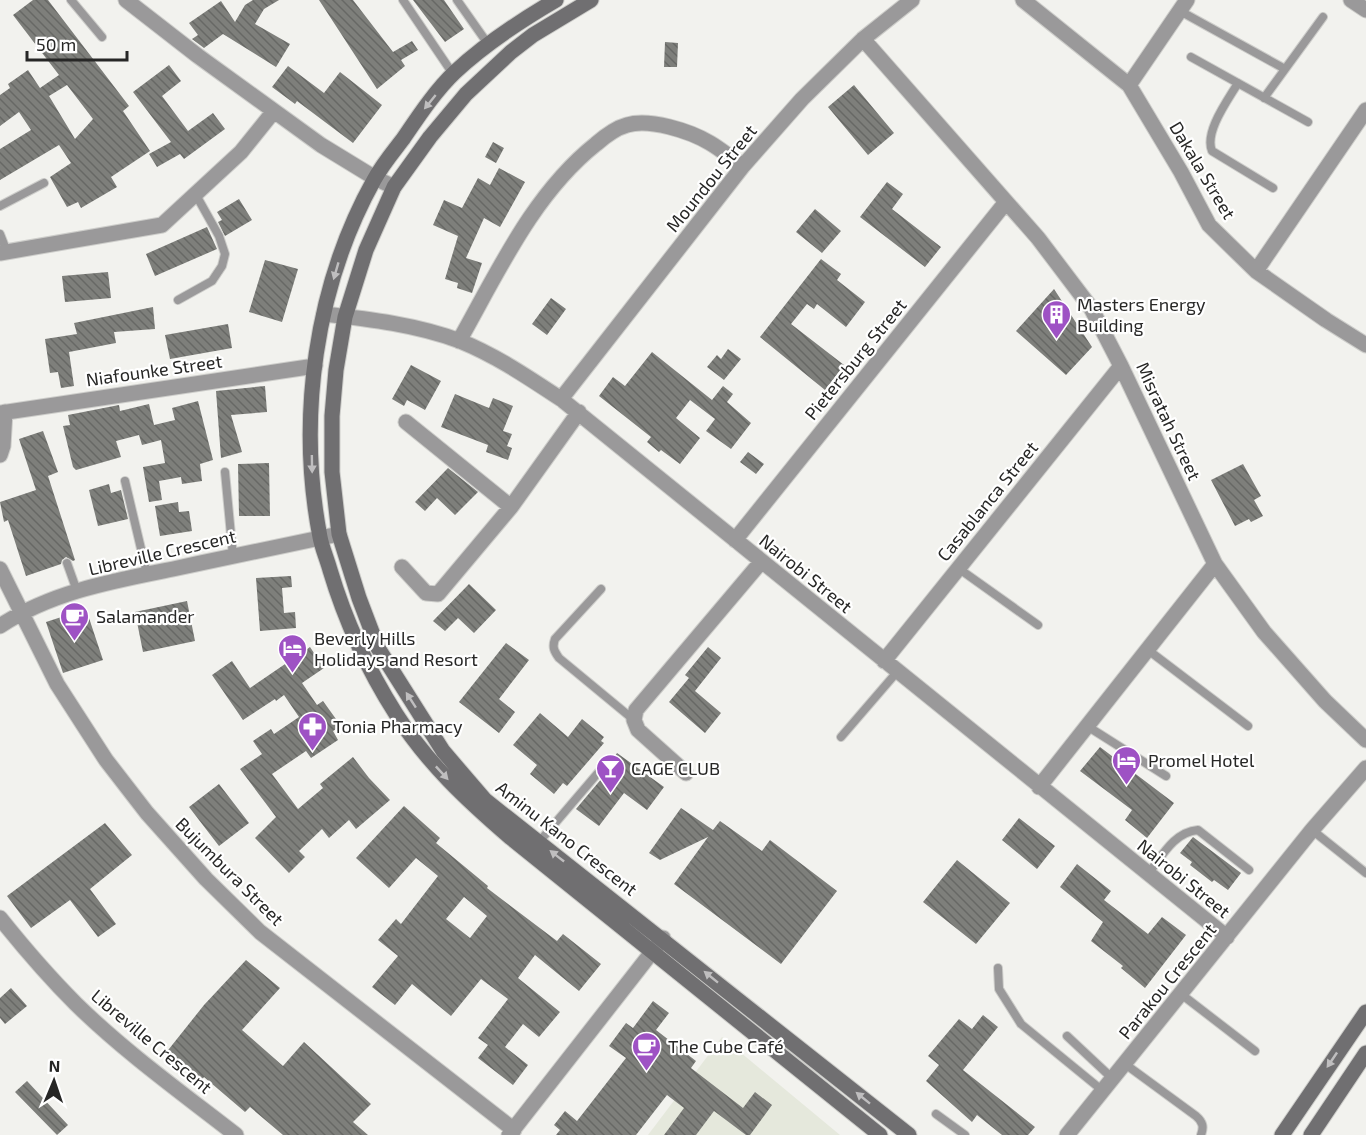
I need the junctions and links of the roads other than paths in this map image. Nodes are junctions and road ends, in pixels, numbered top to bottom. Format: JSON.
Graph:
{"nodes":[{"id":1,"x":70,"y":0,"type":"edge"},
{"id":2,"x":126,"y":0,"type":"edge"},
{"id":3,"x":402,"y":0,"type":"edge"},
{"id":4,"x":457,"y":0,"type":"edge"},
{"id":5,"x":556,"y":0,"type":"edge"},
{"id":6,"x":591,"y":0,"type":"edge"},
{"id":7,"x":912,"y":0,"type":"edge"},
{"id":8,"x":1023,"y":0,"type":"edge"},
{"id":9,"x":1352,"y":0,"type":"edge"},
{"id":10,"x":1184,"y":5,"type":"edge"},
{"id":11,"x":1366,"y":10,"type":"edge"},
{"id":12,"x":1323,"y":17,"type":"dead end"},
{"id":13,"x":102,"y":37,"type":"dead end"},
{"id":14,"x":862,"y":39,"type":"junction"},
{"id":15,"x":488,"y":44,"type":"junction"},
{"id":16,"x":1191,"y":57,"type":"dead end"},
{"id":17,"x":1285,"y":69,"type":"junction"},
{"id":18,"x":453,"y":74,"type":"junction"},
{"id":19,"x":1238,"y":83,"type":"junction"},
{"id":20,"x":1129,"y":85,"type":"junction"},
{"id":21,"x":1264,"y":98,"type":"junction"},
{"id":22,"x":1366,"y":110,"type":"edge"},
{"id":23,"x":274,"y":111,"type":"junction"},
{"id":24,"x":1308,"y":122,"type":"dead end"},
{"id":25,"x":743,"y":166,"type":"junction"},
{"id":26,"x":375,"y":178,"type":"junction"},
{"id":27,"x":45,"y":183,"type":"dead end"},
{"id":28,"x":394,"y":187,"type":"junction"},
{"id":29,"x":1273,"y":188,"type":"dead end"},
{"id":30,"x":196,"y":195,"type":"junction"},
{"id":31,"x":1006,"y":202,"type":"junction"},
{"id":32,"x":0,"y":206,"type":"edge"},
{"id":33,"x":0,"y":234,"type":"edge"},
{"id":34,"x":4,"y":252,"type":"edge"},
{"id":35,"x":1256,"y":271,"type":"junction"},
{"id":36,"x":178,"y":300,"type":"dead end"},
{"id":37,"x":324,"y":314,"type":"junction"},
{"id":38,"x":345,"y":316,"type":"junction"},
{"id":39,"x":459,"y":341,"type":"junction"},
{"id":40,"x":1366,"y":345,"type":"edge"},
{"id":41,"x":315,"y":366,"type":"junction"},
{"id":42,"x":1121,"y":366,"type":"junction"},
{"id":43,"x":561,"y":399,"type":"junction"},
{"id":44,"x":579,"y":412,"type":"junction"},
{"id":45,"x":3,"y":413,"type":"edge"},
{"id":46,"x":406,"y":422,"type":"dead end"},
{"id":47,"x":0,"y":455,"type":"edge"},
{"id":48,"x":225,"y":472,"type":"dead end"},
{"id":49,"x":125,"y":481,"type":"dead end"},
{"id":50,"x":512,"y":507,"type":"junction"},
{"id":51,"x":339,"y":534,"type":"junction"},
{"id":52,"x":320,"y":538,"type":"junction"},
{"id":53,"x":735,"y":540,"type":"junction"},
{"id":54,"x":233,"y":556,"type":"junction"},
{"id":55,"x":761,"y":562,"type":"junction"},
{"id":56,"x":67,"y":563,"type":"dead end"},
{"id":57,"x":1215,"y":564,"type":"junction"},
{"id":58,"x":402,"y":567,"type":"dead end"},
{"id":59,"x":958,"y":568,"type":"junction"},
{"id":60,"x":0,"y":569,"type":"edge"},
{"id":61,"x":147,"y":574,"type":"junction"},
{"id":62,"x":602,"y":589,"type":"dead end"},
{"id":63,"x":77,"y":591,"type":"junction"},
{"id":64,"x":21,"y":612,"type":"junction"},
{"id":65,"x":1038,"y":625,"type":"dead end"},
{"id":66,"x":0,"y":626,"type":"edge"},
{"id":67,"x":1148,"y":650,"type":"junction"},
{"id":68,"x":884,"y":661,"type":"junction"},
{"id":69,"x":897,"y":672,"type":"junction"},
{"id":70,"x":634,"y":720,"type":"junction"},
{"id":71,"x":1087,"y":726,"type":"junction"},
{"id":72,"x":1248,"y":726,"type":"dead end"},
{"id":73,"x":842,"y":737,"type":"dead end"},
{"id":74,"x":1366,"y":740,"type":"edge"},
{"id":75,"x":603,"y":767,"type":"dead end"},
{"id":76,"x":1366,"y":768,"type":"edge"},
{"id":77,"x":686,"y":773,"type":"dead end"},
{"id":78,"x":1166,"y":776,"type":"dead end"},
{"id":79,"x":1040,"y":787,"type":"junction"},
{"id":80,"x":1312,"y":830,"type":"junction"},
{"id":81,"x":539,"y":842,"type":"junction"},
{"id":82,"x":1249,"y":870,"type":"dead end"},
{"id":83,"x":1366,"y":873,"type":"edge"},
{"id":84,"x":1148,"y":874,"type":"junction"},
{"id":85,"x":0,"y":918,"type":"edge"},
{"id":86,"x":1227,"y":937,"type":"junction"},
{"id":87,"x":663,"y":938,"type":"junction"},
{"id":88,"x":653,"y":952,"type":"junction"},
{"id":89,"x":998,"y":968,"type":"dead end"},
{"id":90,"x":1181,"y":994,"type":"junction"},
{"id":91,"x":1366,"y":1012,"type":"edge"},
{"id":92,"x":1068,"y":1036,"type":"dead end"},
{"id":93,"x":1255,"y":1051,"type":"dead end"},
{"id":94,"x":1366,"y":1053,"type":"edge"},
{"id":95,"x":1125,"y":1064,"type":"junction"},
{"id":96,"x":1108,"y":1085,"type":"junction"},
{"id":97,"x":936,"y":1114,"type":"dead end"},
{"id":98,"x":511,"y":1132,"type":"edge"},
{"id":99,"x":236,"y":1135,"type":"edge"},
{"id":100,"x":880,"y":1135,"type":"edge"},
{"id":101,"x":909,"y":1135,"type":"edge"},
{"id":102,"x":965,"y":1135,"type":"edge"},
{"id":103,"x":1067,"y":1135,"type":"edge"},
{"id":104,"x":1201,"y":1135,"type":"edge"},
{"id":105,"x":1282,"y":1135,"type":"edge"},
{"id":106,"x":1311,"y":1135,"type":"edge"}],
"edges":[{"from":1,"to":13,"type":"lane"},
{"from":2,"to":23,"type":"street"},
{"from":3,"to":18,"type":"lane"},
{"from":4,"to":15,"type":"lane"},
{"from":5,"to":15,"type":"street"},
{"from":6,"to":28,"type":"street","name":"Aminu Kano Crescent"},
{"from":7,"to":14,"type":"street","name":"Moundou Street"},
{"from":8,"to":20,"type":"street","name":"Dakala Street"},
{"from":9,"to":11,"type":"street"},
{"from":10,"to":17,"type":"lane"},
{"from":10,"to":20,"type":"street"},
{"from":12,"to":17,"type":"lane"},
{"from":14,"to":25,"type":"street","name":"Moundou Street"},
{"from":14,"to":31,"type":"street","name":"Misratah Street"},
{"from":15,"to":18,"type":"street"},
{"from":16,"to":19,"type":"lane"},
{"from":17,"to":21,"type":"lane"},
{"from":18,"to":26,"type":"street","one_way":true},
{"from":19,"to":21,"type":"lane"},
{"from":19,"to":29,"type":"lane"},
{"from":20,"to":35,"type":"street","name":"Dakala Street"},
{"from":21,"to":24,"type":"lane"},
{"from":22,"to":35,"type":"street"},
{"from":23,"to":26,"type":"street"},
{"from":23,"to":30,"type":"street"},
{"from":25,"to":39,"type":"street"},
{"from":25,"to":43,"type":"street","name":"Moundou Street"},
{"from":26,"to":28,"type":"street"},
{"from":26,"to":37,"type":"street","one_way":true},
{"from":27,"to":32,"type":"lane"},
{"from":28,"to":38,"type":"street","name":"Aminu Kano Crescent"},
{"from":30,"to":34,"type":"street"},
{"from":30,"to":36,"type":"lane"},
{"from":31,"to":42,"type":"street","name":"Misratah Street"},
{"from":31,"to":53,"type":"street","name":"Pietersburg Street"},
{"from":33,"to":34,"type":"lane"},
{"from":35,"to":40,"type":"street","name":"Dakala Street"},
{"from":37,"to":38,"type":"street","name":"Nairobi Street"},
{"from":37,"to":41,"type":"street"},
{"from":38,"to":39,"type":"street","name":"Nairobi Street"},
{"from":38,"to":51,"type":"street","name":"Aminu Kano Crescent"},
{"from":39,"to":43,"type":"street","name":"Nairobi Street"},
{"from":41,"to":45,"type":"street","name":"Niafounke Street"},
{"from":41,"to":52,"type":"street","one_way":true},
{"from":42,"to":57,"type":"street","name":"Misratah Street"},
{"from":42,"to":59,"type":"street","name":"Casablanca Street"},
{"from":43,"to":44,"type":"street","name":"Nairobi Street"},
{"from":44,"to":50,"type":"street"},
{"from":44,"to":53,"type":"street","name":"Nairobi Street"},
{"from":45,"to":47,"type":"street"},
{"from":46,"to":50,"type":"street"},
{"from":48,"to":54,"type":"lane"},
{"from":49,"to":61,"type":"lane"},
{"from":50,"to":58,"type":"street"},
{"from":51,"to":52,"type":"street","name":"Libreville Crescent"},
{"from":81,"to":51,"type":"street","name":"Aminu Kano Crescent","one_way":true},
{"from":52,"to":54,"type":"street","name":"Libreville Crescent"},
{"from":52,"to":88,"type":"street","one_way":true},
{"from":53,"to":55,"type":"street","name":"Nairobi Street"},
{"from":54,"to":61,"type":"street","name":"Libreville Crescent"},
{"from":55,"to":68,"type":"street","name":"Nairobi Street"},
{"from":55,"to":70,"type":"street"},
{"from":56,"to":63,"type":"lane"},
{"from":57,"to":67,"type":"street"},
{"from":57,"to":74,"type":"street","name":"Misratah Street"},
{"from":59,"to":65,"type":"lane"},
{"from":59,"to":68,"type":"street","name":"Casablanca Street"},
{"from":60,"to":64,"type":"street","name":"Bujumbura Street"},
{"from":61,"to":63,"type":"street","name":"Libreville Crescent"},
{"from":62,"to":70,"type":"lane"},
{"from":63,"to":64,"type":"street","name":"Libreville Crescent"},
{"from":64,"to":66,"type":"street","name":"Libreville Crescent"},
{"from":64,"to":98,"type":"street","name":"Bujumbura Street"},
{"from":67,"to":71,"type":"street"},
{"from":67,"to":72,"type":"lane"},
{"from":68,"to":69,"type":"street","name":"Nairobi Street"},
{"from":69,"to":73,"type":"lane"},
{"from":69,"to":79,"type":"street","name":"Nairobi Street"},
{"from":70,"to":77,"type":"street"},
{"from":71,"to":78,"type":"lane"},
{"from":71,"to":79,"type":"street"},
{"from":75,"to":81,"type":"lane"},
{"from":76,"to":80,"type":"street","name":"Parakou Crescent"},
{"from":79,"to":84,"type":"street","name":"Nairobi Street"},
{"from":80,"to":83,"type":"lane"},
{"from":80,"to":86,"type":"street","name":"Parakou Crescent"},
{"from":87,"to":81,"type":"street","name":"Aminu Kano Crescent","one_way":true},
{"from":82,"to":84,"type":"lane"},
{"from":84,"to":86,"type":"street","name":"Nairobi Street"},
{"from":85,"to":99,"type":"street","name":"Libreville Crescent"},
{"from":86,"to":90,"type":"street","name":"Parakou Crescent"},
{"from":87,"to":88,"type":"street"},
{"from":101,"to":87,"type":"street","name":"Aminu Kano Crescent","one_way":true},
{"from":88,"to":98,"type":"street"},
{"from":88,"to":100,"type":"street"},
{"from":89,"to":96,"type":"lane"},
{"from":90,"to":93,"type":"lane"},
{"from":90,"to":95,"type":"street","name":"Parakou Crescent"},
{"from":91,"to":105,"type":"street","one_way":true},
{"from":92,"to":96,"type":"lane"},
{"from":94,"to":106,"type":"street"},
{"from":95,"to":96,"type":"street","name":"Parakou Crescent"},
{"from":95,"to":104,"type":"lane"},
{"from":96,"to":103,"type":"street","name":"Parakou Crescent"},
{"from":97,"to":102,"type":"lane"}]}
